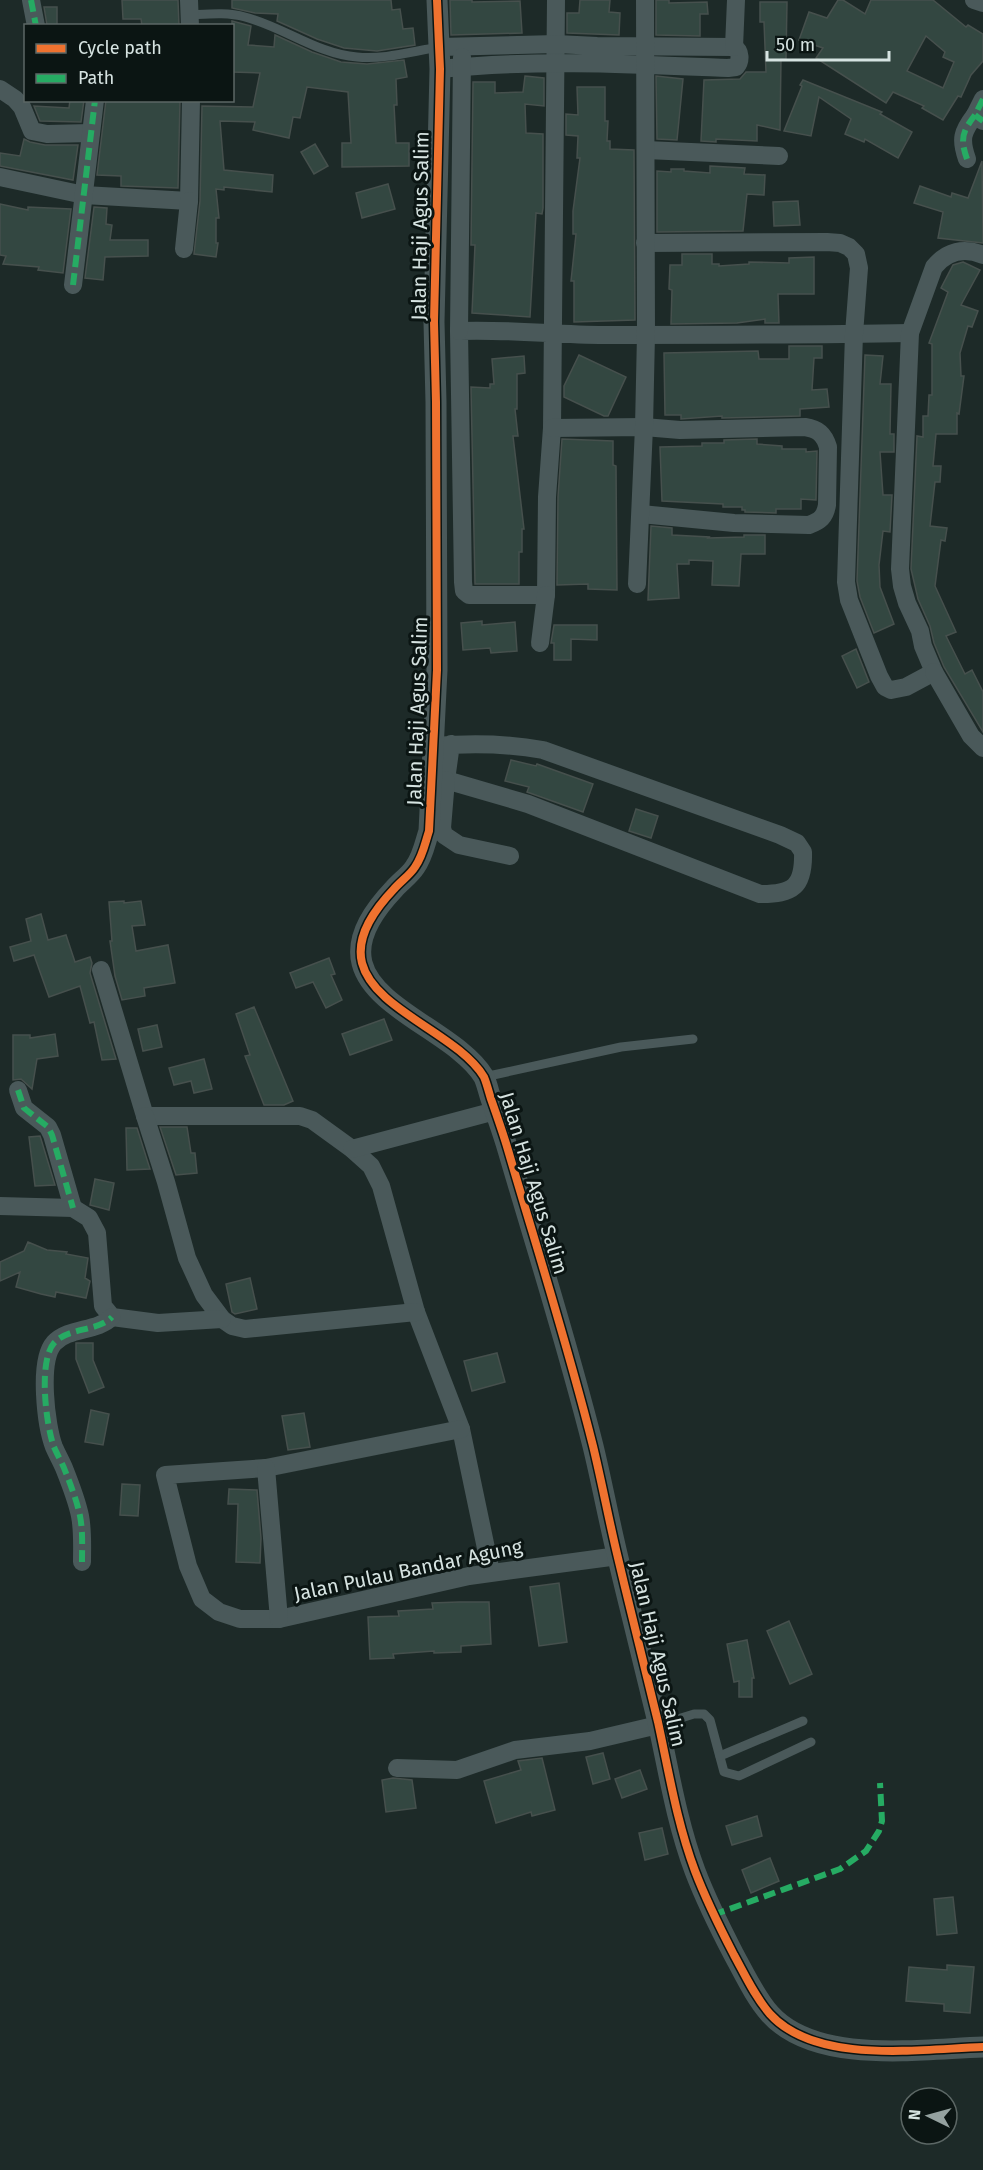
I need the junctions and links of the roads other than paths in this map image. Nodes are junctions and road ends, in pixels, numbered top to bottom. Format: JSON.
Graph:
{"nodes":[{"id":1,"x":31,"y":0,"type":"edge"},
{"id":2,"x":437,"y":0,"type":"edge"},
{"id":3,"x":556,"y":0,"type":"edge"},
{"id":4,"x":645,"y":0,"type":"edge"},
{"id":5,"x":736,"y":0,"type":"edge"},
{"id":6,"x":974,"y":0,"type":"edge"},
{"id":7,"x":983,"y":3,"type":"edge"},
{"id":8,"x":190,"y":14,"type":"edge"},
{"id":9,"x":36,"y":24,"type":"edge"},
{"id":10,"x":556,"y":44,"type":"junction"},
{"id":11,"x":440,"y":47,"type":"junction"},
{"id":12,"x":463,"y":47,"type":"junction"},
{"id":13,"x":644,"y":56,"type":"junction"},
{"id":14,"x":555,"y":62,"type":"junction"},
{"id":15,"x":462,"y":67,"type":"junction"},
{"id":16,"x":440,"y":69,"type":"junction"},
{"id":17,"x":0,"y":89,"type":"edge"},
{"id":18,"x":95,"y":102,"type":"edge"},
{"id":19,"x":191,"y":102,"type":"edge"},
{"id":20,"x":980,"y":112,"type":"edge"},
{"id":21,"x":91,"y":134,"type":"junction"},
{"id":22,"x":646,"y":150,"type":"junction"},
{"id":23,"x":779,"y":156,"type":"dead end"},
{"id":24,"x":967,"y":159,"type":"dead end"},
{"id":25,"x":0,"y":177,"type":"edge"},
{"id":26,"x":84,"y":195,"type":"junction"},
{"id":27,"x":189,"y":201,"type":"junction"},
{"id":28,"x":645,"y":243,"type":"junction"},
{"id":29,"x":184,"y":249,"type":"dead end"},
{"id":30,"x":983,"y":255,"type":"edge"},
{"id":31,"x":73,"y":285,"type":"dead end"},
{"id":32,"x":459,"y":331,"type":"junction"},
{"id":33,"x":910,"y":333,"type":"junction"},
{"id":34,"x":552,"y":334,"type":"junction"},
{"id":35,"x":646,"y":334,"type":"junction"},
{"id":36,"x":854,"y":334,"type":"junction"},
{"id":37,"x":644,"y":427,"type":"junction"},
{"id":38,"x":552,"y":428,"type":"junction"},
{"id":39,"x":641,"y":514,"type":"junction"},
{"id":40,"x":636,"y":584,"type":"dead end"},
{"id":41,"x":546,"y":595,"type":"junction"},
{"id":42,"x":540,"y":643,"type":"dead end"},
{"id":43,"x":934,"y":672,"type":"junction"},
{"id":44,"x":442,"y":745,"type":"junction"},
{"id":45,"x":983,"y":748,"type":"edge"},
{"id":46,"x":446,"y":780,"type":"junction"},
{"id":47,"x":510,"y":856,"type":"dead end"},
{"id":48,"x":100,"y":970,"type":"dead end"},
{"id":49,"x":693,"y":1039,"type":"dead end"},
{"id":50,"x":484,"y":1077,"type":"junction"},
{"id":51,"x":18,"y":1090,"type":"dead end"},
{"id":52,"x":495,"y":1111,"type":"junction"},
{"id":53,"x":145,"y":1116,"type":"junction"},
{"id":54,"x":352,"y":1149,"type":"junction"},
{"id":55,"x":0,"y":1206,"type":"edge"},
{"id":56,"x":73,"y":1208,"type":"junction"},
{"id":57,"x":416,"y":1312,"type":"junction"},
{"id":58,"x":112,"y":1317,"type":"junction"},
{"id":59,"x":222,"y":1319,"type":"junction"},
{"id":60,"x":461,"y":1428,"type":"junction"},
{"id":61,"x":266,"y":1468,"type":"junction"},
{"id":62,"x":618,"y":1556,"type":"junction"},
{"id":63,"x":82,"y":1562,"type":"dead end"},
{"id":64,"x":491,"y":1572,"type":"junction"},
{"id":65,"x":279,"y":1619,"type":"junction"},
{"id":66,"x":803,"y":1721,"type":"dead end"},
{"id":67,"x":658,"y":1725,"type":"junction"},
{"id":68,"x":811,"y":1742,"type":"dead end"},
{"id":69,"x":720,"y":1756,"type":"junction"},
{"id":70,"x":397,"y":1768,"type":"dead end"},
{"id":71,"x":983,"y":2047,"type":"edge"}],
"edges":[{"from":1,"to":9,"type":"street"},
{"from":2,"to":11,"type":"street","name":"Jalan Haji Agus Salim"},
{"from":3,"to":10,"type":"street"},
{"from":4,"to":13,"type":"street"},
{"from":5,"to":13,"type":"street"},
{"from":6,"to":7,"type":"street"},
{"from":8,"to":11,"type":"lane"},
{"from":10,"to":12,"type":"street"},
{"from":10,"to":13,"type":"street"},
{"from":10,"to":14,"type":"street"},
{"from":11,"to":12,"type":"street"},
{"from":11,"to":16,"type":"street","name":"Jalan Haji Agus Salim"},
{"from":12,"to":15,"type":"street"},
{"from":13,"to":14,"type":"street"},
{"from":13,"to":22,"type":"street"},
{"from":14,"to":15,"type":"street"},
{"from":14,"to":34,"type":"street"},
{"from":15,"to":16,"type":"street"},
{"from":15,"to":32,"type":"street"},
{"from":16,"to":44,"type":"street","name":"Jalan Haji Agus Salim"},
{"from":17,"to":21,"type":"street"},
{"from":18,"to":21,"type":"street"},
{"from":19,"to":27,"type":"street"},
{"from":20,"to":24,"type":"street"},
{"from":21,"to":26,"type":"street"},
{"from":22,"to":23,"type":"street"},
{"from":22,"to":28,"type":"street"},
{"from":25,"to":26,"type":"street"},
{"from":26,"to":27,"type":"street"},
{"from":26,"to":31,"type":"street"},
{"from":27,"to":29,"type":"street"},
{"from":28,"to":35,"type":"street"},
{"from":28,"to":36,"type":"street"},
{"from":30,"to":33,"type":"street"},
{"from":32,"to":34,"type":"street"},
{"from":32,"to":41,"type":"street"},
{"from":33,"to":36,"type":"street"},
{"from":33,"to":43,"type":"street"},
{"from":34,"to":35,"type":"street"},
{"from":34,"to":38,"type":"street"},
{"from":35,"to":36,"type":"street"},
{"from":35,"to":37,"type":"street"},
{"from":36,"to":43,"type":"street"},
{"from":37,"to":38,"type":"street"},
{"from":37,"to":39,"type":"street"},
{"from":37,"to":39,"type":"street"},
{"from":38,"to":41,"type":"street"},
{"from":39,"to":40,"type":"street"},
{"from":41,"to":42,"type":"street"},
{"from":43,"to":45,"type":"street"},
{"from":44,"to":46,"type":"street"},
{"from":44,"to":46,"type":"street"},
{"from":44,"to":50,"type":"street","name":"Jalan Haji Agus Salim"},
{"from":46,"to":47,"type":"street"},
{"from":48,"to":53,"type":"street"},
{"from":49,"to":50,"type":"lane"},
{"from":50,"to":52,"type":"street","name":"Jalan Haji Agus Salim"},
{"from":51,"to":56,"type":"street"},
{"from":52,"to":54,"type":"street"},
{"from":52,"to":62,"type":"street","name":"Jalan Haji Agus Salim"},
{"from":53,"to":54,"type":"street"},
{"from":53,"to":59,"type":"street"},
{"from":54,"to":57,"type":"street"},
{"from":55,"to":56,"type":"street"},
{"from":56,"to":58,"type":"street"},
{"from":57,"to":59,"type":"street"},
{"from":57,"to":60,"type":"street"},
{"from":58,"to":59,"type":"street"},
{"from":58,"to":63,"type":"street"},
{"from":60,"to":61,"type":"street"},
{"from":60,"to":64,"type":"street"},
{"from":61,"to":65,"type":"street"},
{"from":61,"to":65,"type":"street","name":"Jalan Pulau Bandar Agung"},
{"from":62,"to":64,"type":"street","name":"Jalan Pulau Bandar Agung"},
{"from":62,"to":67,"type":"street","name":"Jalan Haji Agus Salim"},
{"from":64,"to":65,"type":"street","name":"Jalan Pulau Bandar Agung"},
{"from":66,"to":69,"type":"lane"},
{"from":67,"to":69,"type":"lane"},
{"from":67,"to":70,"type":"street"},
{"from":67,"to":71,"type":"street","name":"Jalan Haji Agus Salim"},
{"from":68,"to":69,"type":"lane"}]}
